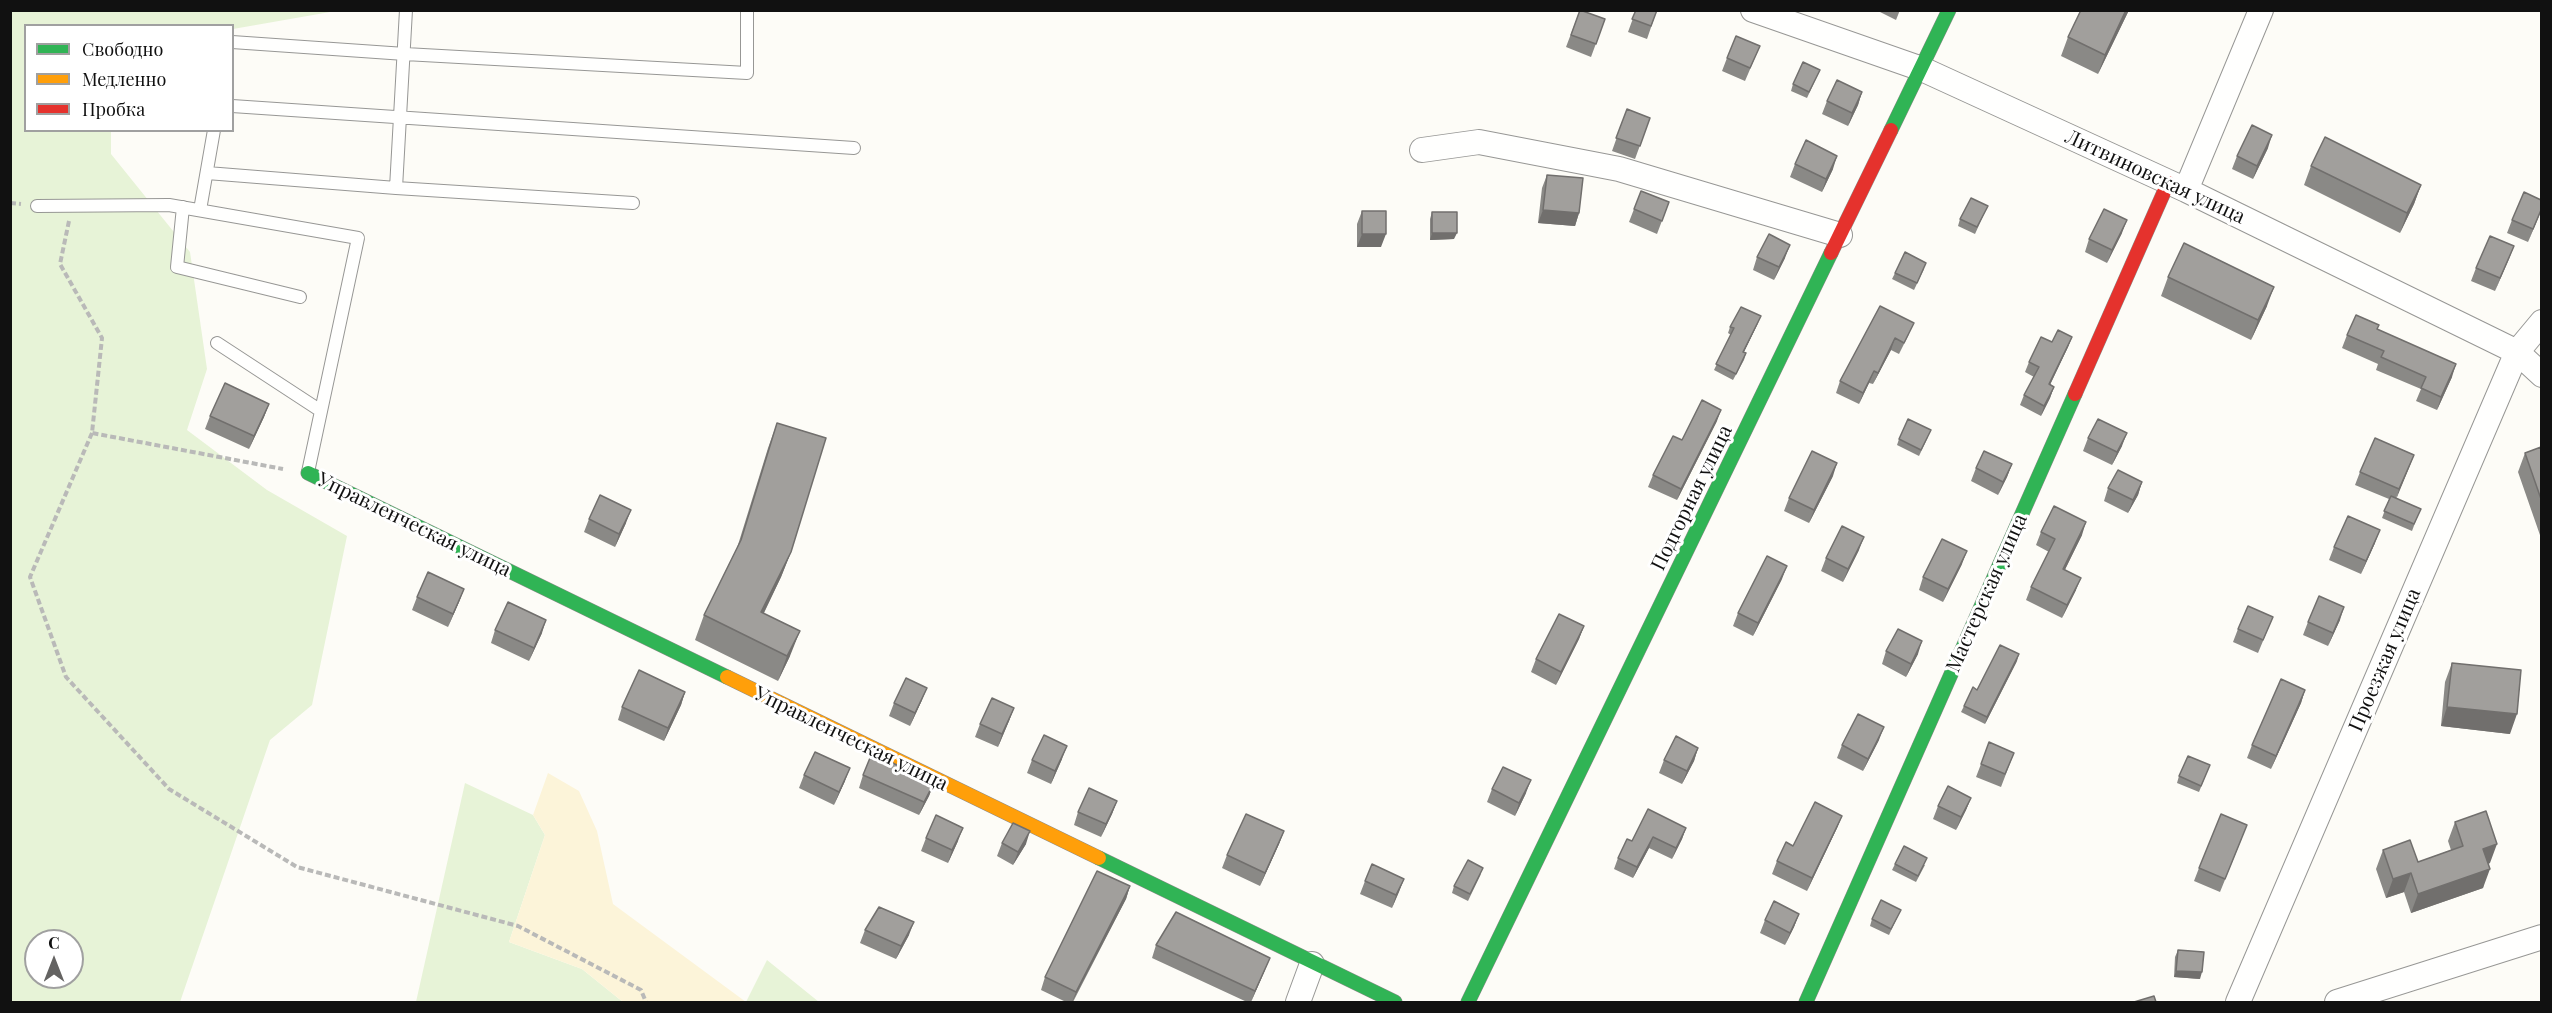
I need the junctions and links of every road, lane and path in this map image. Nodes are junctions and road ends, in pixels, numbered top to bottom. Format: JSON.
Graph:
{"nodes":[{"id":1,"x":406,"y":10,"type":"edge"},
{"id":2,"x":747,"y":10,"type":"edge"},
{"id":3,"x":1753,"y":10,"type":"edge"},
{"id":4,"x":1949,"y":10,"type":"edge"},
{"id":5,"x":2261,"y":10,"type":"edge"},
{"id":6,"x":234,"y":42,"type":"edge"},
{"id":7,"x":405,"y":54,"type":"junction"},
{"id":8,"x":1922,"y":69,"type":"junction"},
{"id":9,"x":234,"y":106,"type":"edge"},
{"id":10,"x":401,"y":117,"type":"junction"},
{"id":11,"x":214,"y":132,"type":"edge"},
{"id":12,"x":854,"y":148,"type":"dead end"},
{"id":13,"x":1422,"y":150,"type":"dead end"},
{"id":14,"x":207,"y":172,"type":"junction"},
{"id":15,"x":2177,"y":186,"type":"junction"},
{"id":16,"x":396,"y":188,"type":"junction"},
{"id":17,"x":633,"y":203,"type":"dead end"},
{"id":18,"x":37,"y":206,"type":"dead end"},
{"id":19,"x":72,"y":206,"type":"junction"},
{"id":20,"x":183,"y":207,"type":"junction"},
{"id":21,"x":200,"y":210,"type":"junction"},
{"id":22,"x":1840,"y":235,"type":"junction"},
{"id":23,"x":300,"y":297,"type":"dead end"},
{"id":24,"x":2541,"y":322,"type":"edge"},
{"id":25,"x":217,"y":343,"type":"dead end"},
{"id":26,"x":2517,"y":352,"type":"junction"},
{"id":27,"x":2541,"y":375,"type":"edge"},
{"id":28,"x":321,"y":411,"type":"junction"},
{"id":29,"x":92,"y":433,"type":"junction"},
{"id":30,"x":308,"y":474,"type":"junction"},
{"id":31,"x":2541,"y":937,"type":"edge"},
{"id":32,"x":1312,"y":964,"type":"junction"},
{"id":33,"x":645,"y":1002,"type":"edge"},
{"id":34,"x":1298,"y":1002,"type":"edge"},
{"id":35,"x":1395,"y":1002,"type":"edge"},
{"id":36,"x":1468,"y":1002,"type":"edge"},
{"id":37,"x":1806,"y":1002,"type":"edge"},
{"id":38,"x":2238,"y":1002,"type":"edge"},
{"id":39,"x":2337,"y":1002,"type":"edge"}],
"edges":[{"from":1,"to":7,"type":"lane"},
{"from":2,"to":7,"type":"lane"},
{"from":3,"to":8,"type":"street","name":"Литвиновская улица"},
{"from":4,"to":8,"type":"street","name":"Подгорная улица"},
{"from":5,"to":15,"type":"street","name":"Мастерская улица"},
{"from":6,"to":7,"type":"lane"},
{"from":7,"to":10,"type":"lane"},
{"from":8,"to":15,"type":"street","name":"Литвиновская улица"},
{"from":8,"to":22,"type":"street","name":"Подгорная улица"},
{"from":9,"to":10,"type":"lane"},
{"from":10,"to":12,"type":"lane"},
{"from":10,"to":16,"type":"lane"},
{"from":11,"to":14,"type":"lane"},
{"from":13,"to":22,"type":"street"},
{"from":14,"to":16,"type":"lane"},
{"from":14,"to":21,"type":"lane"},
{"from":15,"to":26,"type":"street","name":"Литвиновская улица"},
{"from":15,"to":37,"type":"street","name":"Мастерская улица"},
{"from":16,"to":17,"type":"lane"},
{"from":18,"to":19,"type":"lane"},
{"from":19,"to":20,"type":"lane"},
{"from":19,"to":29,"type":"path"},
{"from":20,"to":21,"type":"lane"},
{"from":20,"to":23,"type":"lane"},
{"from":21,"to":28,"type":"lane"},
{"from":22,"to":36,"type":"street","name":"Подгорная улица"},
{"from":24,"to":26,"type":"street","name":"Проезжая улица"},
{"from":25,"to":28,"type":"lane"},
{"from":26,"to":27,"type":"street","name":"Литвиновская улица"},
{"from":26,"to":38,"type":"street","name":"Проезжая улица"},
{"from":28,"to":30,"type":"lane"},
{"from":29,"to":30,"type":"path"},
{"from":29,"to":33,"type":"path"},
{"from":30,"to":32,"type":"street","name":"Управленческая улица"},
{"from":31,"to":39,"type":"street"},
{"from":32,"to":34,"type":"street"},
{"from":32,"to":35,"type":"street","name":"Управленческая улица"}]}
